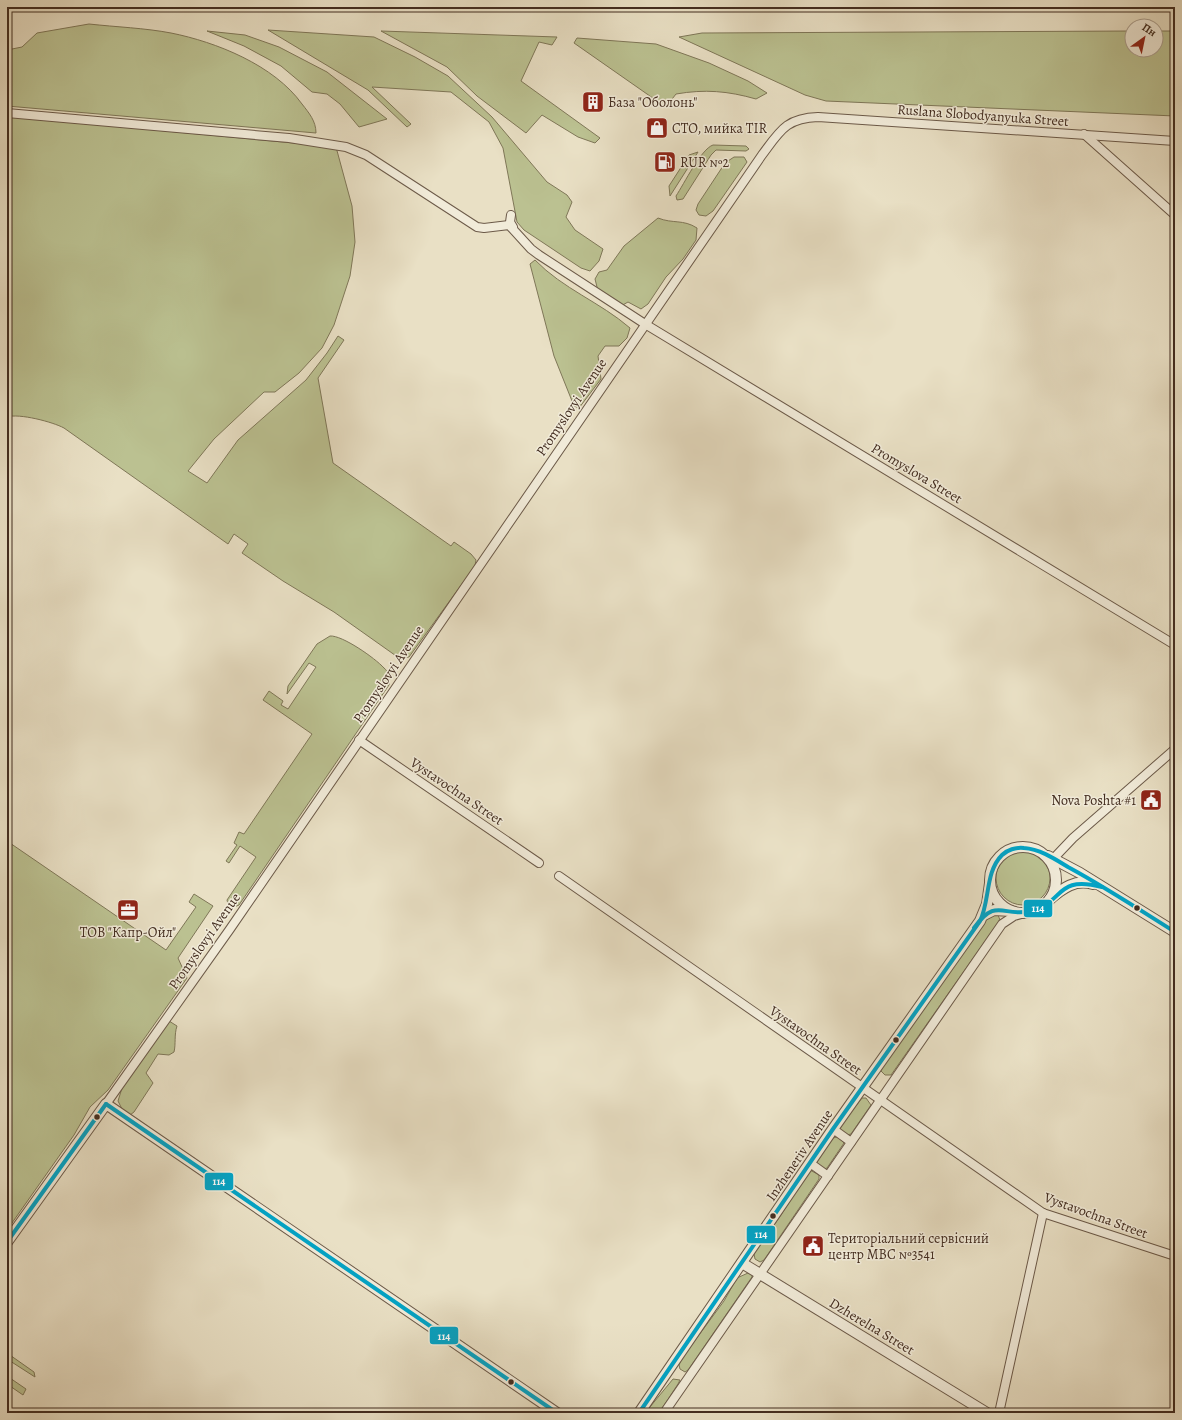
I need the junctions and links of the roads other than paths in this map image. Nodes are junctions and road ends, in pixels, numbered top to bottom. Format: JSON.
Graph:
{"nodes":[{"id":1,"x":7,"y":113,"type":"edge"},
{"id":2,"x":790,"y":122,"type":"joint"},
{"id":3,"x":1084,"y":134,"type":"junction"},
{"id":4,"x":1175,"y":141,"type":"edge"},
{"id":5,"x":511,"y":215,"type":"dead end"},
{"id":6,"x":1175,"y":215,"type":"edge"},
{"id":7,"x":513,"y":227,"type":"junction"},
{"id":8,"x":645,"y":324,"type":"junction"},
{"id":9,"x":1175,"y":645,"type":"edge"},
{"id":10,"x":359,"y":740,"type":"junction"},
{"id":11,"x":1175,"y":749,"type":"edge"},
{"id":12,"x":1050,"y":859,"type":"junction"},
{"id":13,"x":539,"y":863,"type":"dead end"},
{"id":14,"x":559,"y":876,"type":"dead end"},
{"id":15,"x":990,"y":883,"type":"junction"},
{"id":16,"x":1102,"y":887,"type":"junction"},
{"id":17,"x":1047,"y":902,"type":"junction"},
{"id":18,"x":1014,"y":911,"type":"junction"},
{"id":19,"x":1032,"y":911,"type":"junction"},
{"id":20,"x":984,"y":914,"type":"junction"},
{"id":21,"x":1175,"y":932,"type":"edge"},
{"id":22,"x":862,"y":1088,"type":"junction"},
{"id":23,"x":879,"y":1100,"type":"junction"},
{"id":24,"x":106,"y":1104,"type":"junction"},
{"id":25,"x":833,"y":1129,"type":"junction"},
{"id":26,"x":851,"y":1142,"type":"junction"},
{"id":27,"x":810,"y":1163,"type":"junction"},
{"id":28,"x":828,"y":1176,"type":"junction"},
{"id":29,"x":1043,"y":1213,"type":"junction"},
{"id":30,"x":7,"y":1242,"type":"edge"},
{"id":31,"x":1175,"y":1256,"type":"edge"},
{"id":32,"x":742,"y":1263,"type":"junction"},
{"id":33,"x":760,"y":1274,"type":"junction"},
{"id":34,"x":557,"y":1413,"type":"edge"},
{"id":35,"x":639,"y":1413,"type":"edge"},
{"id":36,"x":664,"y":1413,"type":"edge"},
{"id":37,"x":987,"y":1413,"type":"edge"},
{"id":38,"x":999,"y":1413,"type":"edge"}],
"edges":[{"from":1,"to":7,"type":"street"},
{"from":2,"to":3,"type":"street","name":"Ruslana Slobodyanyuka Street"},
{"from":2,"to":8,"type":"street","name":"Promyslovyi Avenue"},
{"from":3,"to":4,"type":"street","name":"Ruslana Slobodyanyuka Street"},
{"from":3,"to":6,"type":"street"},
{"from":5,"to":7,"type":"street"},
{"from":7,"to":8,"type":"street","name":"Promyslova Street"},
{"from":8,"to":9,"type":"street","name":"Promyslova Street"},
{"from":8,"to":10,"type":"street","name":"Promyslovyi Avenue"},
{"from":10,"to":13,"type":"street","name":"Vystavochna Street"},
{"from":10,"to":24,"type":"street","name":"Promyslovyi Avenue"},
{"from":11,"to":12,"type":"street"},
{"from":12,"to":15,"type":"street"},
{"from":12,"to":16,"type":"street"},
{"from":12,"to":17,"type":"street"},
{"from":14,"to":22,"type":"street","name":"Vystavochna Street"},
{"from":15,"to":18,"type":"street"},
{"from":15,"to":20,"type":"street","name":"Inzheneriv Avenue"},
{"from":16,"to":17,"type":"street"},
{"from":16,"to":21,"type":"street"},
{"from":17,"to":19,"type":"street"},
{"from":18,"to":19,"type":"street"},
{"from":18,"to":20,"type":"street"},
{"from":19,"to":23,"type":"street"},
{"from":20,"to":22,"type":"street","name":"Inzheneriv Avenue"},
{"from":22,"to":23,"type":"street","name":"Vystavochna Street"},
{"from":22,"to":25,"type":"street","name":"Inzheneriv Avenue"},
{"from":23,"to":26,"type":"street"},
{"from":23,"to":29,"type":"street","name":"Vystavochna Street"},
{"from":24,"to":30,"type":"street","name":"Promyslovyi Avenue"},
{"from":24,"to":34,"type":"street"},
{"from":25,"to":26,"type":"street"},
{"from":25,"to":27,"type":"street","name":"Inzheneriv Avenue"},
{"from":26,"to":28,"type":"street"},
{"from":27,"to":28,"type":"street"},
{"from":27,"to":32,"type":"street","name":"Inzheneriv Avenue"},
{"from":28,"to":33,"type":"street"},
{"from":29,"to":31,"type":"street","name":"Vystavochna Street"},
{"from":29,"to":38,"type":"street"},
{"from":32,"to":33,"type":"street","name":"Dzherelna Street"},
{"from":32,"to":35,"type":"street","name":"Inzheneriv Avenue"},
{"from":33,"to":36,"type":"street"},
{"from":33,"to":37,"type":"street","name":"Dzherelna Street"}]}
